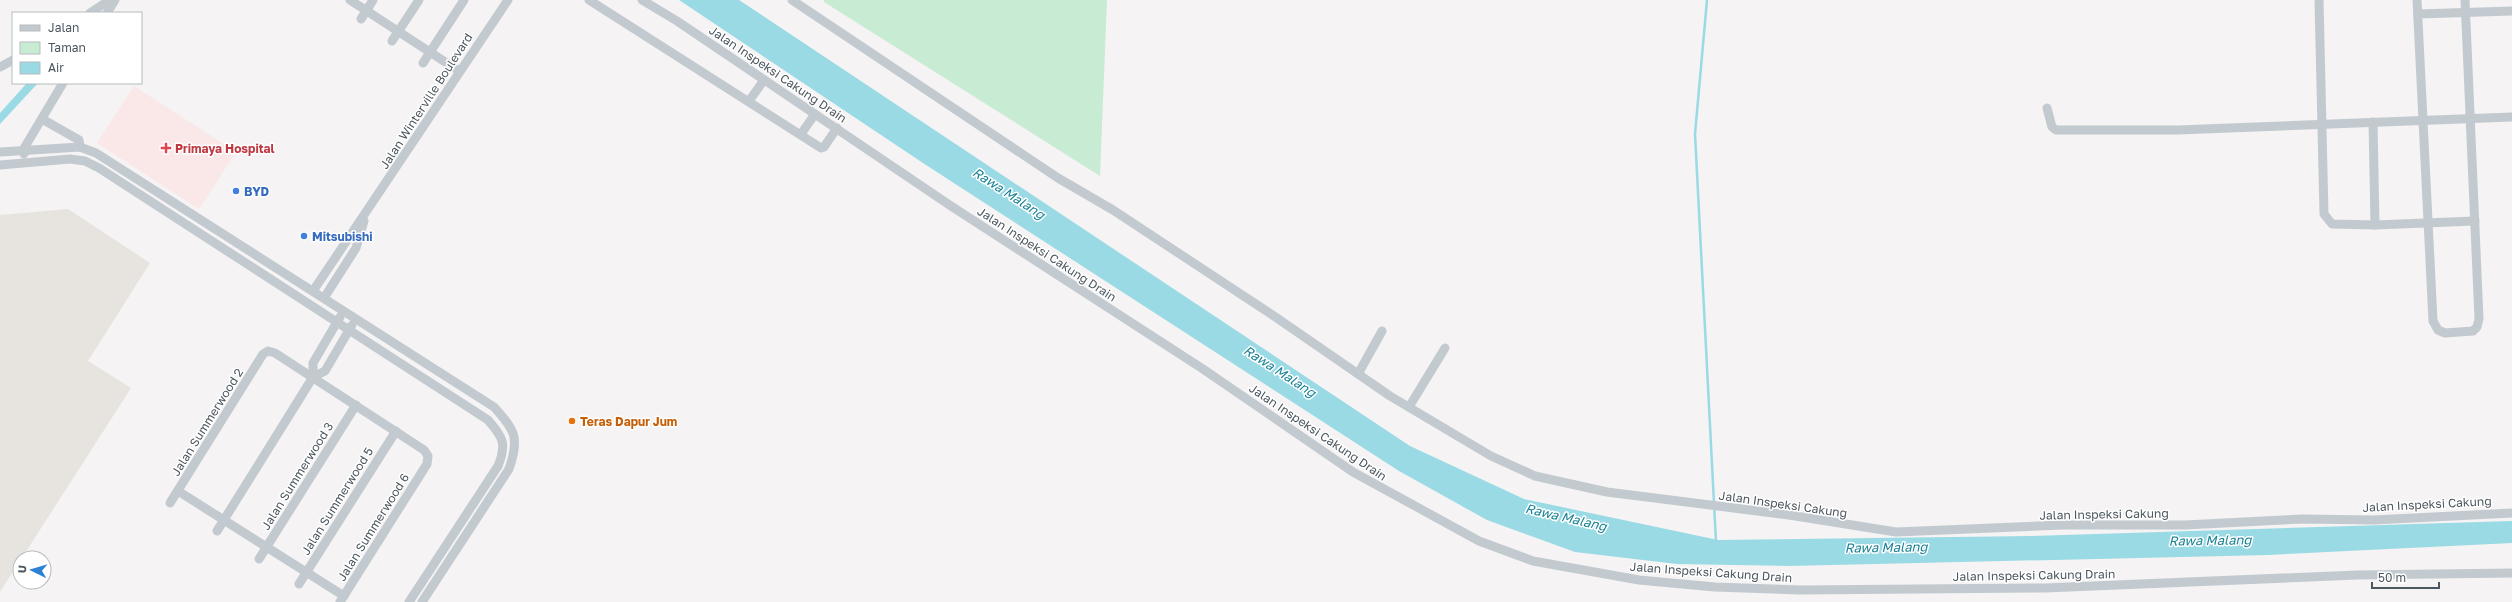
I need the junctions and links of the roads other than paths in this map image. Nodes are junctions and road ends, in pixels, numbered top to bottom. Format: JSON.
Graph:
{"nodes":[{"id":1,"x":110,"y":0,"type":"edge"},
{"id":2,"x":115,"y":0,"type":"edge"},
{"id":3,"x":350,"y":0,"type":"edge"},
{"id":4,"x":373,"y":0,"type":"edge"},
{"id":5,"x":419,"y":0,"type":"edge"},
{"id":6,"x":464,"y":0,"type":"edge"},
{"id":7,"x":508,"y":0,"type":"edge"},
{"id":8,"x":589,"y":0,"type":"edge"},
{"id":9,"x":642,"y":0,"type":"edge"},
{"id":10,"x":792,"y":0,"type":"edge"},
{"id":11,"x":2319,"y":0,"type":"edge"},
{"id":12,"x":2417,"y":0,"type":"edge"},
{"id":13,"x":2465,"y":0,"type":"edge"},
{"id":14,"x":2512,"y":10,"type":"edge"},
{"id":15,"x":92,"y":12,"type":"edge"},
{"id":16,"x":108,"y":12,"type":"edge"},
{"id":17,"x":2466,"y":12,"type":"junction"},
{"id":18,"x":2418,"y":14,"type":"junction"},
{"id":19,"x":364,"y":15,"type":"junction"},
{"id":20,"x":398,"y":32,"type":"junction"},
{"id":21,"x":392,"y":41,"type":"dead end"},
{"id":22,"x":430,"y":52,"type":"junction"},
{"id":23,"x":12,"y":61,"type":"edge"},
{"id":24,"x":423,"y":63,"type":"dead end"},
{"id":25,"x":0,"y":67,"type":"edge"},
{"id":26,"x":459,"y":71,"type":"junction"},
{"id":27,"x":764,"y":80,"type":"junction"},
{"id":28,"x":62,"y":84,"type":"edge"},
{"id":29,"x":749,"y":101,"type":"junction"},
{"id":30,"x":2047,"y":108,"type":"dead end"},
{"id":31,"x":815,"y":114,"type":"junction"},
{"id":32,"x":2512,"y":117,"type":"edge"},
{"id":33,"x":42,"y":119,"type":"junction"},
{"id":34,"x":2470,"y":119,"type":"junction"},
{"id":35,"x":2422,"y":120,"type":"junction"},
{"id":36,"x":2373,"y":122,"type":"junction"},
{"id":37,"x":2321,"y":123,"type":"junction"},
{"id":38,"x":836,"y":128,"type":"junction"},
{"id":39,"x":801,"y":134,"type":"junction"},
{"id":40,"x":80,"y":147,"type":"junction"},
{"id":41,"x":23,"y":150,"type":"junction"},
{"id":42,"x":0,"y":152,"type":"edge"},
{"id":43,"x":25,"y":164,"type":"junction"},
{"id":44,"x":0,"y":165,"type":"edge"},
{"id":45,"x":366,"y":215,"type":"junction"},
{"id":46,"x":2475,"y":221,"type":"junction"},
{"id":47,"x":2428,"y":223,"type":"junction"},
{"id":48,"x":2375,"y":225,"type":"junction"},
{"id":49,"x":313,"y":291,"type":"junction"},
{"id":50,"x":324,"y":298,"type":"junction"},
{"id":51,"x":344,"y":311,"type":"junction"},
{"id":52,"x":356,"y":319,"type":"junction"},
{"id":53,"x":337,"y":322,"type":"junction"},
{"id":54,"x":350,"y":329,"type":"junction"},
{"id":55,"x":1382,"y":332,"type":"dead end"},
{"id":56,"x":1446,"y":348,"type":"dead end"},
{"id":57,"x":1358,"y":374,"type":"junction"},
{"id":58,"x":313,"y":377,"type":"junction"},
{"id":59,"x":356,"y":405,"type":"junction"},
{"id":60,"x":1408,"y":407,"type":"junction"},
{"id":61,"x":396,"y":431,"type":"junction"},
{"id":62,"x":178,"y":491,"type":"junction"},
{"id":63,"x":170,"y":503,"type":"dead end"},
{"id":64,"x":2512,"y":513,"type":"edge"},
{"id":65,"x":224,"y":521,"type":"junction"},
{"id":66,"x":217,"y":531,"type":"dead end"},
{"id":67,"x":266,"y":547,"type":"junction"},
{"id":68,"x":259,"y":559,"type":"dead end"},
{"id":69,"x":306,"y":573,"type":"junction"},
{"id":70,"x":2512,"y":573,"type":"edge"},
{"id":71,"x":299,"y":584,"type":"dead end"},
{"id":72,"x":342,"y":599,"type":"edge"},
{"id":73,"x":409,"y":602,"type":"edge"},
{"id":74,"x":422,"y":602,"type":"edge"}],
"edges":[{"from":1,"to":15,"type":"street"},
{"from":2,"to":16,"type":"street"},
{"from":3,"to":19,"type":"street"},
{"from":4,"to":19,"type":"street"},
{"from":5,"to":20,"type":"street"},
{"from":6,"to":22,"type":"street"},
{"from":7,"to":26,"type":"street","name":"Jalan Winterville Boulevard"},
{"from":8,"to":29,"type":"street"},
{"from":9,"to":27,"type":"street","name":"Jalan Inspeksi Cakung Drain"},
{"from":10,"to":57,"type":"street"},
{"from":11,"to":37,"type":"street"},
{"from":12,"to":18,"type":"street"},
{"from":13,"to":17,"type":"street"},
{"from":14,"to":17,"type":"street"},
{"from":17,"to":18,"type":"street"},
{"from":17,"to":34,"type":"street"},
{"from":18,"to":35,"type":"street"},
{"from":19,"to":20,"type":"street"},
{"from":20,"to":21,"type":"street"},
{"from":20,"to":22,"type":"street"},
{"from":22,"to":24,"type":"street"},
{"from":22,"to":26,"type":"street"},
{"from":23,"to":25,"type":"street"},
{"from":26,"to":45,"type":"street","name":"Jalan Winterville Boulevard"},
{"from":27,"to":29,"type":"street"},
{"from":27,"to":31,"type":"street","name":"Jalan Inspeksi Cakung Drain"},
{"from":28,"to":33,"type":"street"},
{"from":29,"to":39,"type":"street"},
{"from":30,"to":37,"type":"street"},
{"from":31,"to":38,"type":"street","name":"Jalan Inspeksi Cakung Drain"},
{"from":31,"to":39,"type":"street"},
{"from":32,"to":34,"type":"street"},
{"from":33,"to":40,"type":"street"},
{"from":33,"to":41,"type":"street"},
{"from":34,"to":35,"type":"street"},
{"from":34,"to":46,"type":"street"},
{"from":35,"to":36,"type":"street"},
{"from":35,"to":47,"type":"street"},
{"from":36,"to":37,"type":"street"},
{"from":36,"to":48,"type":"street"},
{"from":37,"to":48,"type":"street"},
{"from":38,"to":39,"type":"street"},
{"from":38,"to":70,"type":"street","name":"Jalan Inspeksi Cakung Drain"},
{"from":40,"to":41,"type":"street"},
{"from":40,"to":49,"type":"street"},
{"from":41,"to":42,"type":"street"},
{"from":41,"to":43,"type":"street"},
{"from":43,"to":44,"type":"street"},
{"from":43,"to":53,"type":"street"},
{"from":45,"to":49,"type":"street"},
{"from":45,"to":50,"type":"street"},
{"from":46,"to":47,"type":"street"},
{"from":46,"to":47,"type":"street"},
{"from":47,"to":48,"type":"street"},
{"from":49,"to":50,"type":"street"},
{"from":50,"to":51,"type":"street"},
{"from":51,"to":52,"type":"street"},
{"from":51,"to":53,"type":"street"},
{"from":52,"to":54,"type":"street"},
{"from":52,"to":74,"type":"street"},
{"from":53,"to":54,"type":"street"},
{"from":53,"to":58,"type":"street"},
{"from":54,"to":58,"type":"street"},
{"from":54,"to":73,"type":"street"},
{"from":55,"to":57,"type":"street"},
{"from":56,"to":60,"type":"street"},
{"from":57,"to":60,"type":"street"},
{"from":58,"to":59,"type":"street"},
{"from":58,"to":62,"type":"street","name":"Jalan Summerwood 2"},
{"from":58,"to":65,"type":"street"},
{"from":59,"to":61,"type":"street"},
{"from":59,"to":67,"type":"street","name":"Jalan Summerwood 3"},
{"from":60,"to":64,"type":"street","name":"Jalan Inspeksi Cakung"},
{"from":61,"to":69,"type":"street","name":"Jalan Summerwood 5"},
{"from":61,"to":72,"type":"street","name":"Jalan Summerwood 6"},
{"from":62,"to":63,"type":"street","name":"Jalan Summerwood 2"},
{"from":62,"to":65,"type":"street"},
{"from":65,"to":66,"type":"street"},
{"from":65,"to":67,"type":"street"},
{"from":67,"to":68,"type":"street","name":"Jalan Summerwood 3"},
{"from":67,"to":69,"type":"street"},
{"from":69,"to":71,"type":"street","name":"Jalan Summerwood 5"},
{"from":69,"to":72,"type":"street"}]}
